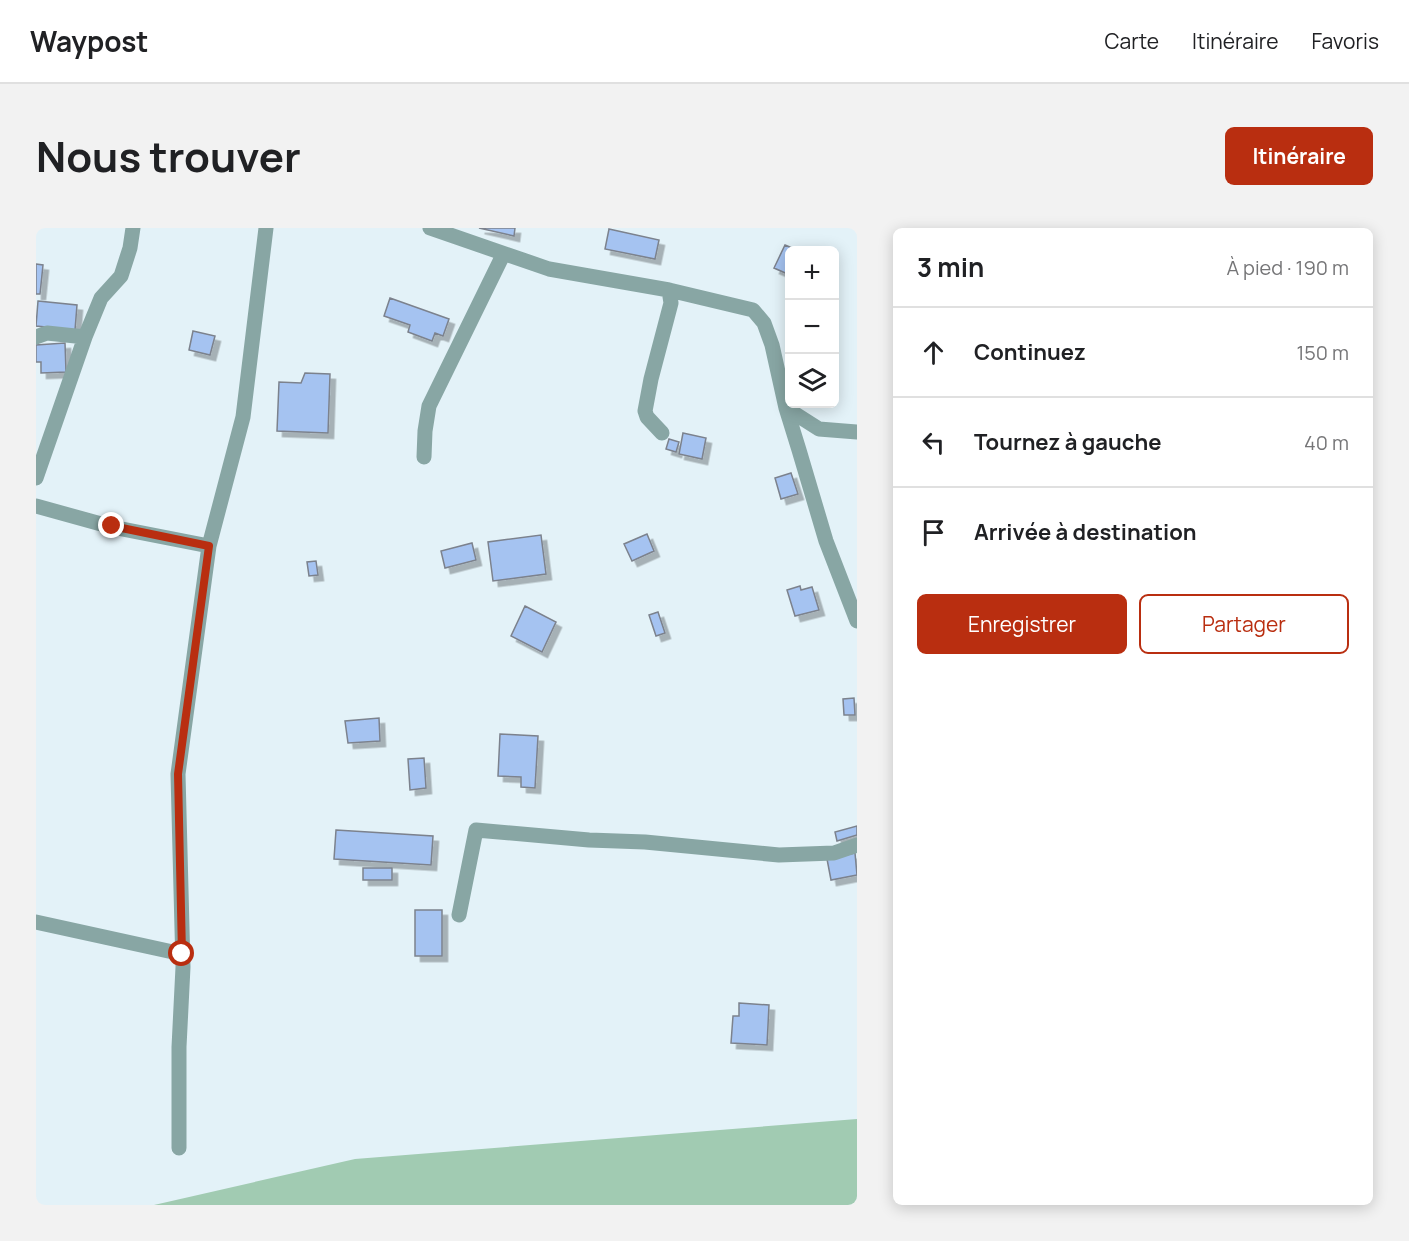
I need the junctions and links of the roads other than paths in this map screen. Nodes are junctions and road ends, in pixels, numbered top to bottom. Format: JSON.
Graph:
{"nodes":[{"id":1,"x":133,"y":228,"type":"edge"},
{"id":2,"x":266,"y":228,"type":"edge"},
{"id":3,"x":430,"y":228,"type":"edge"},
{"id":4,"x":503,"y":255,"type":"junction"},
{"id":5,"x":669,"y":290,"type":"junction"},
{"id":6,"x":36,"y":337,"type":"edge"},
{"id":7,"x":85,"y":337,"type":"junction"},
{"id":8,"x":785,"y":404,"type":"edge"},
{"id":9,"x":786,"y":408,"type":"joint"},
{"id":10,"x":819,"y":429,"type":"junction"},
{"id":11,"x":857,"y":432,"type":"edge"},
{"id":12,"x":662,"y":433,"type":"dead end"},
{"id":13,"x":799,"y":450,"type":"junction"},
{"id":14,"x":424,"y":457,"type":"dead end"},
{"id":15,"x":36,"y":478,"type":"edge"},
{"id":16,"x":36,"y":506,"type":"edge"},
{"id":17,"x":209,"y":546,"type":"junction"},
{"id":18,"x":857,"y":621,"type":"edge"},
{"id":19,"x":857,"y":845,"type":"edge"},
{"id":20,"x":459,"y":915,"type":"dead end"},
{"id":21,"x":36,"y":922,"type":"edge"},
{"id":22,"x":182,"y":954,"type":"junction"},
{"id":23,"x":179,"y":1148,"type":"dead end"}],
"edges":[{"from":1,"to":7,"type":"street"},
{"from":2,"to":17,"type":"street"},
{"from":3,"to":4,"type":"street"},
{"from":4,"to":5,"type":"street"},
{"from":4,"to":14,"type":"street"},
{"from":5,"to":8,"type":"street"},
{"from":5,"to":12,"type":"street"},
{"from":6,"to":7,"type":"street"},
{"from":7,"to":15,"type":"street"},
{"from":9,"to":10,"type":"street"},
{"from":9,"to":13,"type":"street"},
{"from":10,"to":11,"type":"street"},
{"from":10,"to":13,"type":"street"},
{"from":13,"to":18,"type":"street"},
{"from":16,"to":17,"type":"street"},
{"from":17,"to":22,"type":"street"},
{"from":19,"to":20,"type":"street"},
{"from":21,"to":22,"type":"street"},
{"from":22,"to":23,"type":"street"}]}
